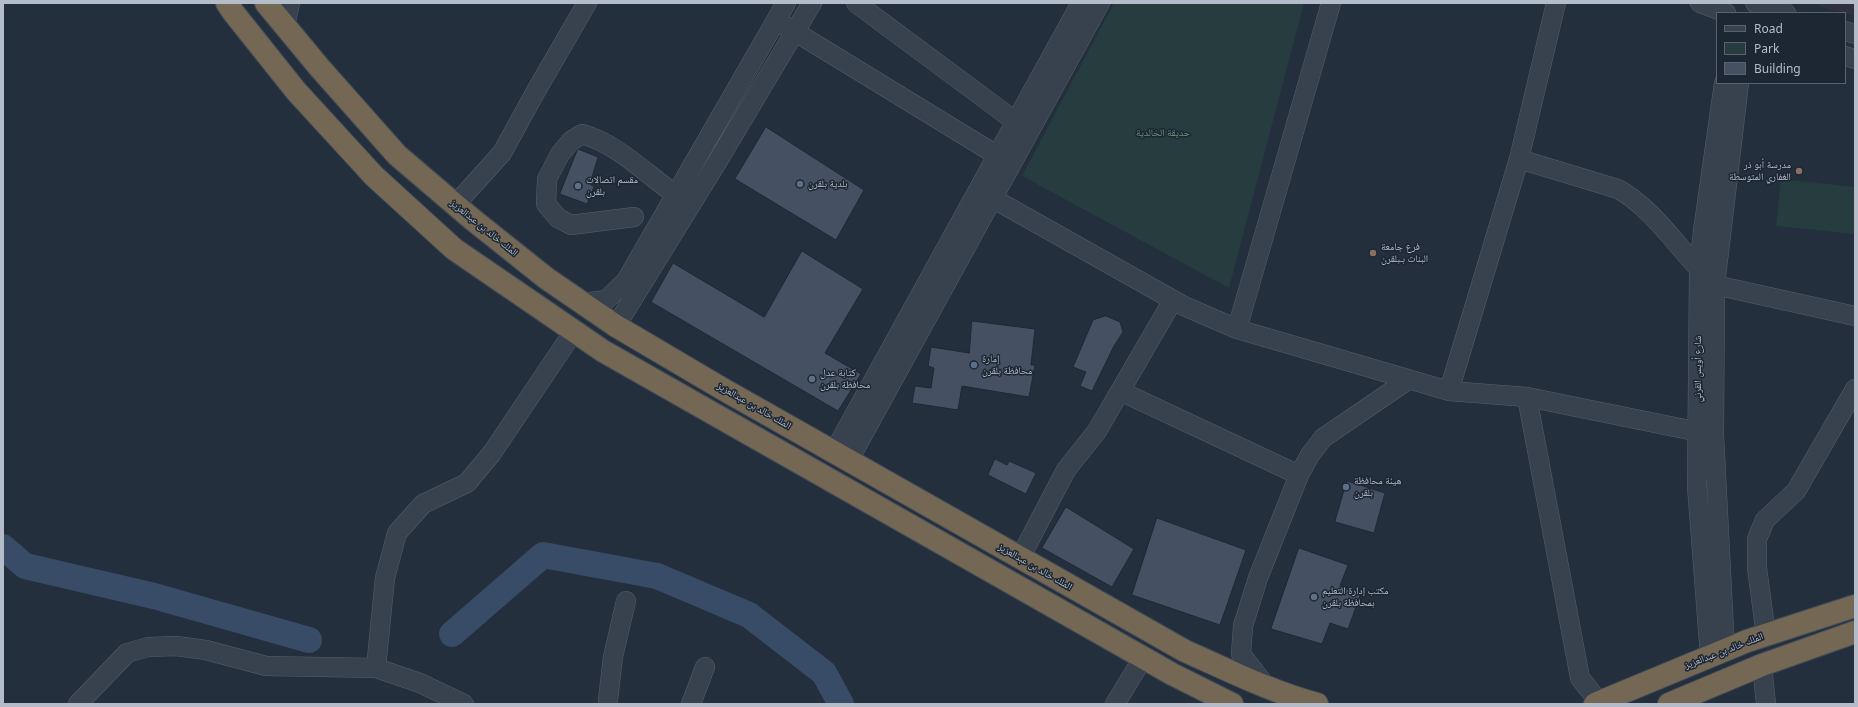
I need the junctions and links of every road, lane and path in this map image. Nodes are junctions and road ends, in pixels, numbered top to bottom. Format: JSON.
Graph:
{"nodes":[{"id":1,"x":227,"y":3,"type":"edge"},
{"id":2,"x":266,"y":3,"type":"edge"},
{"id":3,"x":290,"y":3,"type":"edge"},
{"id":4,"x":587,"y":3,"type":"edge"},
{"id":5,"x":786,"y":3,"type":"edge"},
{"id":6,"x":812,"y":3,"type":"edge"},
{"id":7,"x":856,"y":3,"type":"edge"},
{"id":8,"x":1081,"y":3,"type":"edge"},
{"id":9,"x":1100,"y":3,"type":"edge"},
{"id":10,"x":1331,"y":3,"type":"edge"},
{"id":11,"x":1556,"y":3,"type":"edge"},
{"id":12,"x":1700,"y":3,"type":"edge"},
{"id":13,"x":1755,"y":3,"type":"edge"},
{"id":14,"x":1722,"y":12,"type":"edge"},
{"id":15,"x":1783,"y":12,"type":"edge"},
{"id":16,"x":777,"y":20,"type":"junction"},
{"id":17,"x":285,"y":26,"type":"junction"},
{"id":18,"x":795,"y":31,"type":"junction"},
{"id":19,"x":1724,"y":84,"type":"edge"},
{"id":20,"x":1739,"y":84,"type":"edge"},
{"id":21,"x":1023,"y":127,"type":"junction"},
{"id":22,"x":1519,"y":159,"type":"junction"},
{"id":23,"x":1005,"y":160,"type":"junction"},
{"id":24,"x":676,"y":195,"type":"junction"},
{"id":25,"x":985,"y":195,"type":"junction"},
{"id":26,"x":455,"y":205,"type":"junction"},
{"id":27,"x":634,"y":217,"type":"dead end"},
{"id":28,"x":1699,"y":270,"type":"junction"},
{"id":29,"x":1715,"y":285,"type":"junction"},
{"id":30,"x":1173,"y":300,"type":"junction"},
{"id":31,"x":583,"y":303,"type":"junction"},
{"id":32,"x":1855,"y":316,"type":"edge"},
{"id":33,"x":616,"y":326,"type":"junction"},
{"id":34,"x":1237,"y":329,"type":"junction"},
{"id":35,"x":574,"y":331,"type":"junction"},
{"id":36,"x":1408,"y":380,"type":"junction"},
{"id":37,"x":1855,"y":389,"type":"edge"},
{"id":38,"x":1120,"y":391,"type":"junction"},
{"id":39,"x":1449,"y":391,"type":"junction"},
{"id":40,"x":1527,"y":397,"type":"junction"},
{"id":41,"x":1706,"y":434,"type":"junction"},
{"id":42,"x":841,"y":456,"type":"junction"},
{"id":43,"x":1299,"y":475,"type":"junction"},
{"id":44,"x":1020,"y":558,"type":"junction"},
{"id":45,"x":626,"y":601,"type":"dead end"},
{"id":46,"x":1855,"y":606,"type":"edge"},
{"id":47,"x":1855,"y":632,"type":"edge"},
{"id":48,"x":1766,"y":635,"type":"junction"},
{"id":49,"x":1718,"y":653,"type":"junction"},
{"id":50,"x":1143,"y":658,"type":"junction"},
{"id":51,"x":1762,"y":665,"type":"junction"},
{"id":52,"x":705,"y":666,"type":"dead end"},
{"id":53,"x":376,"y":668,"type":"junction"},
{"id":54,"x":1265,"y":685,"type":"junction"},
{"id":55,"x":609,"y":703,"type":"edge"},
{"id":56,"x":1597,"y":703,"type":"edge"},
{"id":57,"x":78,"y":704,"type":"edge"},
{"id":58,"x":464,"y":704,"type":"edge"},
{"id":59,"x":691,"y":704,"type":"edge"},
{"id":60,"x":1115,"y":704,"type":"edge"},
{"id":61,"x":1232,"y":704,"type":"edge"},
{"id":62,"x":1317,"y":704,"type":"edge"},
{"id":63,"x":1669,"y":704,"type":"edge"},
{"id":64,"x":1766,"y":704,"type":"edge"}],
"edges":[{"from":1,"to":35,"type":"highway"},
{"from":2,"to":17,"type":"highway","name":"الملك خالد بن عبدالعزيز"},
{"from":3,"to":17,"type":"street"},
{"from":4,"to":26,"type":"street"},
{"from":5,"to":16,"type":"street"},
{"from":6,"to":18,"type":"street"},
{"from":7,"to":21,"type":"street"},
{"from":8,"to":21,"type":"street"},
{"from":9,"to":21,"type":"street"},
{"from":10,"to":34,"type":"street"},
{"from":11,"to":22,"type":"street"},
{"from":12,"to":14,"type":"street"},
{"from":13,"to":15,"type":"street"},
{"from":16,"to":18,"type":"street"},
{"from":16,"to":24,"type":"street"},
{"from":17,"to":26,"type":"highway","name":"الملك خالد بن عبدالعزيز"},
{"from":18,"to":23,"type":"street"},
{"from":18,"to":33,"type":"street"},
{"from":19,"to":28,"type":"street","name":"شارع أويس القرني"},
{"from":20,"to":29,"type":"street","name":"شارع أويس القرني"},
{"from":21,"to":23,"type":"street"},
{"from":22,"to":28,"type":"street"},
{"from":22,"to":39,"type":"street"},
{"from":23,"to":25,"type":"street"},
{"from":24,"to":27,"type":"street"},
{"from":24,"to":31,"type":"street"},
{"from":25,"to":30,"type":"street"},
{"from":25,"to":42,"type":"street"},
{"from":26,"to":31,"type":"highway","name":"الملك خالد بن عبدالعزيز"},
{"from":28,"to":29,"type":"street"},
{"from":28,"to":41,"type":"street","name":"شارع أويس القرني"},
{"from":29,"to":32,"type":"street"},
{"from":29,"to":41,"type":"street","name":"شارع أويس القرني"},
{"from":30,"to":34,"type":"street"},
{"from":30,"to":38,"type":"street"},
{"from":31,"to":33,"type":"highway","name":"الملك خالد بن عبدالعزيز"},
{"from":33,"to":42,"type":"highway","name":"الملك خالد بن عبدالعزيز"},
{"from":34,"to":36,"type":"street"},
{"from":35,"to":50,"type":"highway"},
{"from":35,"to":53,"type":"street"},
{"from":36,"to":39,"type":"street"},
{"from":36,"to":43,"type":"street"},
{"from":37,"to":48,"type":"street"},
{"from":38,"to":43,"type":"street"},
{"from":38,"to":44,"type":"street"},
{"from":39,"to":40,"type":"street"},
{"from":40,"to":41,"type":"street"},
{"from":40,"to":56,"type":"street"},
{"from":41,"to":49,"type":"street","name":"شارع أويس القرني"},
{"from":42,"to":44,"type":"highway","name":"الملك خالد بن عبدالعزيز"},
{"from":43,"to":54,"type":"street"},
{"from":44,"to":54,"type":"highway","name":"الملك خالد بن عبدالعزيز"},
{"from":45,"to":55,"type":"street"},
{"from":46,"to":48,"type":"highway","name":"الملك خالد بن عبدالعزيز"},
{"from":47,"to":51,"type":"highway"},
{"from":48,"to":49,"type":"highway","name":"الملك خالد بن عبدالعزيز"},
{"from":49,"to":56,"type":"highway","name":"الملك خالد بن عبدالعزيز"},
{"from":50,"to":60,"type":"street"},
{"from":50,"to":61,"type":"highway"},
{"from":51,"to":63,"type":"highway"},
{"from":51,"to":64,"type":"street"},
{"from":52,"to":59,"type":"street"},
{"from":53,"to":57,"type":"street"},
{"from":53,"to":58,"type":"street"},
{"from":54,"to":62,"type":"highway","name":"الملك خالد بن عبدالعزيز"}]}
